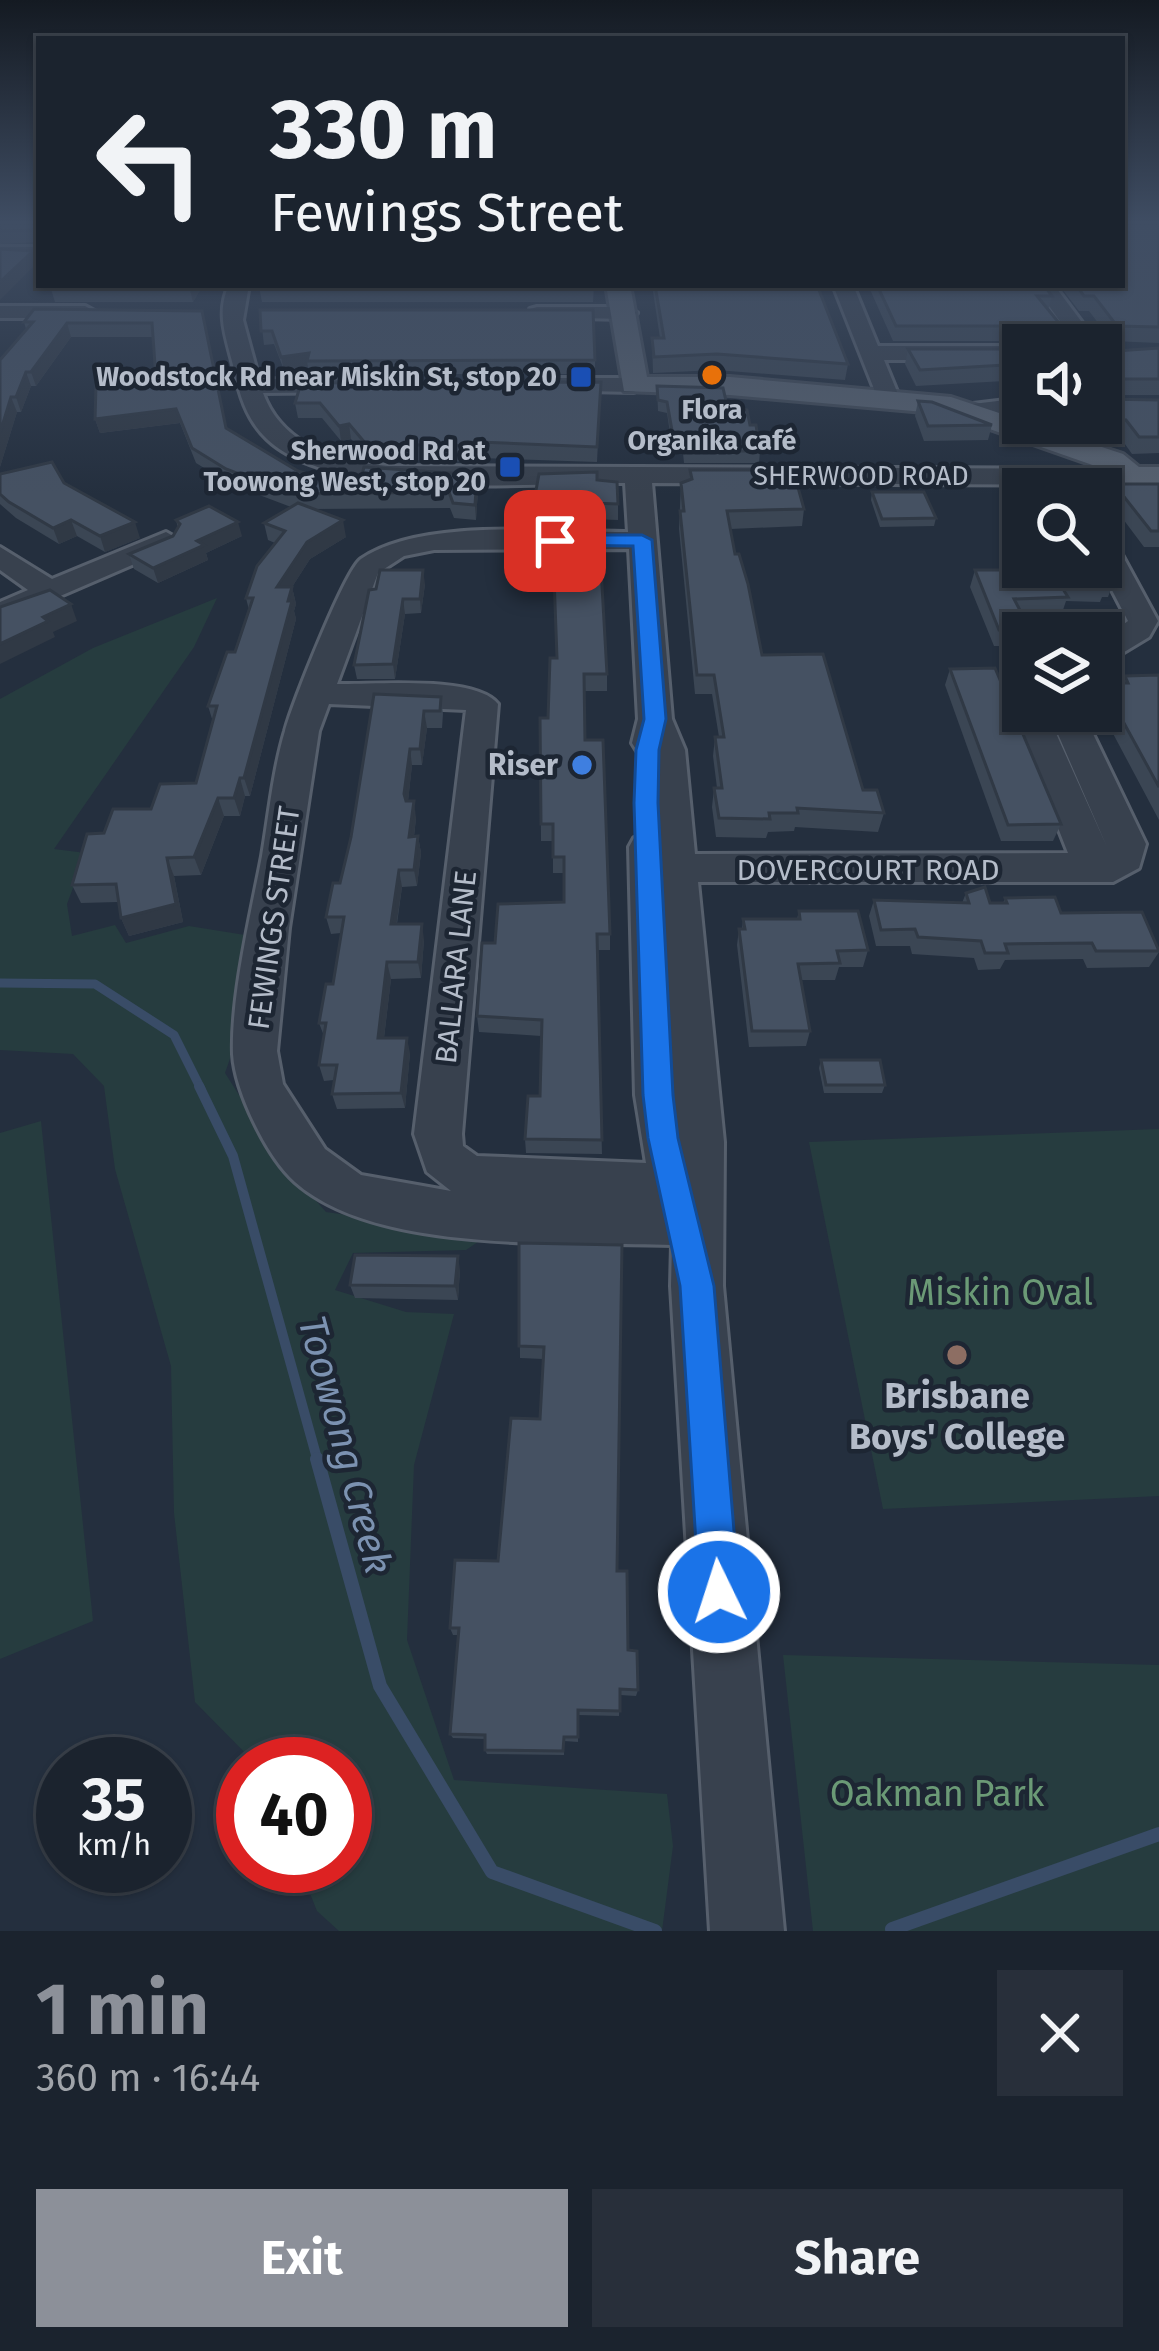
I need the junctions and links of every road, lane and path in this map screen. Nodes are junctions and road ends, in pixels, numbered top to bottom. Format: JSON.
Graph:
{"nodes":[{"id":1,"x":221,"y":314,"type":"edge"},
{"id":2,"x":629,"y":314,"type":"edge"},
{"id":3,"x":855,"y":314,"type":"edge"},
{"id":4,"x":870,"y":353,"type":"junction"},
{"id":5,"x":1002,"y":353,"type":"edge"},
{"id":6,"x":521,"y":385,"type":"edge"},
{"id":7,"x":634,"y":385,"type":"junction"},
{"id":8,"x":250,"y":386,"type":"junction"},
{"id":9,"x":385,"y":386,"type":"edge"},
{"id":10,"x":888,"y":399,"type":"junction"},
{"id":11,"x":1002,"y":408,"type":"edge"},
{"id":12,"x":973,"y":411,"type":"junction"},
{"id":13,"x":638,"y":476,"type":"junction"},
{"id":14,"x":1145,"y":477,"type":"edge"},
{"id":15,"x":1002,"y":482,"type":"edge"},
{"id":16,"x":166,"y":540,"type":"edge"},
{"id":17,"x":642,"y":540,"type":"junction"},
{"id":18,"x":0,"y":556,"type":"edge"},
{"id":19,"x":1122,"y":579,"type":"edge"},
{"id":20,"x":50,"y":591,"type":"junction"},
{"id":21,"x":0,"y":613,"type":"edge"},
{"id":22,"x":1138,"y":630,"type":"junction"},
{"id":23,"x":1122,"y":636,"type":"edge"},
{"id":24,"x":1122,"y":641,"type":"edge"},
{"id":25,"x":318,"y":694,"type":"junction"},
{"id":26,"x":655,"y":719,"type":"junction"},
{"id":27,"x":1037,"y":732,"type":"edge"},
{"id":28,"x":1074,"y":732,"type":"edge"},
{"id":29,"x":677,"y":868,"type":"junction"},
{"id":30,"x":1059,"y":871,"type":"junction"},
{"id":31,"x":678,"y":1204,"type":"junction"},
{"id":32,"x":697,"y":1286,"type":"junction"},
{"id":33,"x":747,"y":1931,"type":"edge"}],
"edges":[{"from":1,"to":8,"type":"street"},
{"from":2,"to":7,"type":"main road"},
{"from":3,"to":4,"type":"street"},
{"from":4,"to":5,"type":"street"},
{"from":4,"to":10,"type":"street"},
{"from":6,"to":7,"type":"street"},
{"from":7,"to":10,"type":"main road"},
{"from":8,"to":9,"type":"street"},
{"from":8,"to":13,"type":"street","name":"SHERWOOD ROAD"},
{"from":10,"to":12,"type":"main road"},
{"from":11,"to":12,"type":"street"},
{"from":12,"to":14,"type":"main road"},
{"from":13,"to":15,"type":"street","name":"SHERWOOD ROAD"},
{"from":13,"to":17,"type":"street"},
{"from":16,"to":20,"type":"street"},
{"from":17,"to":25,"type":"street","name":"FEWINGS STREET"},
{"from":17,"to":26,"type":"street"},
{"from":18,"to":20,"type":"street"},
{"from":19,"to":22,"type":"street"},
{"from":20,"to":21,"type":"street"},
{"from":22,"to":23,"type":"street"},
{"from":22,"to":24,"type":"street"},
{"from":25,"to":31,"type":"street","name":"BALLARA LANE"},
{"from":25,"to":31,"type":"street","name":"FEWINGS STREET"},
{"from":26,"to":29,"type":"street"},
{"from":26,"to":31,"type":"street"},
{"from":27,"to":30,"type":"street"},
{"from":28,"to":30,"type":"street","name":"DOVERCOURT ROAD"},
{"from":29,"to":30,"type":"street","name":"DOVERCOURT ROAD"},
{"from":29,"to":32,"type":"street"},
{"from":31,"to":32,"type":"street"},
{"from":32,"to":33,"type":"street"}]}
